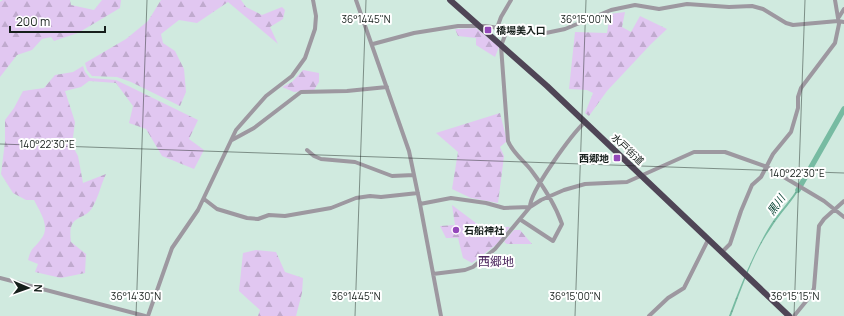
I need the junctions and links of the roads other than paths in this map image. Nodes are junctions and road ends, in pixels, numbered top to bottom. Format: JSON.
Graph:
{"nodes":[{"id":1,"x":313,"y":0,"type":"edge"},
{"id":2,"x":356,"y":0,"type":"edge"},
{"id":3,"x":450,"y":0,"type":"edge"},
{"id":4,"x":510,"y":0,"type":"edge"},
{"id":5,"x":835,"y":0,"type":"edge"},
{"id":6,"x":844,"y":9,"type":"edge"},
{"id":7,"x":838,"y":21,"type":"junction"},
{"id":8,"x":844,"y":22,"type":"edge"},
{"id":9,"x":478,"y":26,"type":"junction"},
{"id":10,"x":497,"y":28,"type":"junction"},
{"id":11,"x":508,"y":30,"type":"junction"},
{"id":12,"x":373,"y":44,"type":"junction"},
{"id":13,"x":501,"y":46,"type":"junction"},
{"id":14,"x":387,"y":87,"type":"junction"},
{"id":15,"x":585,"y":122,"type":"junction"},
{"id":16,"x":232,"y":140,"type":"junction"},
{"id":17,"x":308,"y":150,"type":"dead end"},
{"id":18,"x":766,"y":167,"type":"junction"},
{"id":19,"x":642,"y":175,"type":"junction"},
{"id":20,"x":414,"y":176,"type":"junction"},
{"id":21,"x":541,"y":184,"type":"junction"},
{"id":22,"x":418,"y":193,"type":"junction"},
{"id":23,"x":549,"y":196,"type":"junction"},
{"id":24,"x":204,"y":199,"type":"junction"},
{"id":25,"x":844,"y":201,"type":"edge"},
{"id":26,"x":420,"y":204,"type":"junction"},
{"id":27,"x":530,"y":207,"type":"junction"},
{"id":28,"x":833,"y":210,"type":"junction"},
{"id":29,"x":844,"y":217,"type":"edge"},
{"id":30,"x":521,"y":220,"type":"junction"},
{"id":31,"x":708,"y":240,"type":"junction"},
{"id":32,"x":722,"y":252,"type":"junction"},
{"id":33,"x":433,"y":274,"type":"junction"},
{"id":34,"x":0,"y":278,"type":"edge"},
{"id":35,"x":144,"y":316,"type":"edge"},
{"id":36,"x":148,"y":316,"type":"edge"},
{"id":37,"x":441,"y":316,"type":"edge"},
{"id":38,"x":649,"y":316,"type":"edge"},
{"id":39,"x":789,"y":316,"type":"edge"},
{"id":40,"x":794,"y":316,"type":"edge"}],
"edges":[{"from":1,"to":16,"type":"street"},
{"from":2,"to":12,"type":"street"},
{"from":3,"to":9,"type":"highway","name":"水戸街道"},
{"from":4,"to":10,"type":"street"},
{"from":5,"to":7,"type":"street"},
{"from":6,"to":7,"type":"street"},
{"from":7,"to":8,"type":"street"},
{"from":7,"to":11,"type":"street"},
{"from":7,"to":18,"type":"street"},
{"from":9,"to":10,"type":"street"},
{"from":9,"to":12,"type":"street"},
{"from":9,"to":13,"type":"highway","name":"水戸街道"},
{"from":10,"to":11,"type":"street"},
{"from":11,"to":13,"type":"street"},
{"from":12,"to":14,"type":"street"},
{"from":13,"to":15,"type":"highway","name":"水戸街道"},
{"from":13,"to":21,"type":"street"},
{"from":14,"to":16,"type":"street"},
{"from":14,"to":20,"type":"street"},
{"from":15,"to":19,"type":"highway","name":"水戸街道"},
{"from":15,"to":21,"type":"street"},
{"from":16,"to":24,"type":"street"},
{"from":17,"to":20,"type":"street"},
{"from":18,"to":19,"type":"street"},
{"from":18,"to":28,"type":"street"},
{"from":18,"to":32,"type":"street"},
{"from":19,"to":23,"type":"street"},
{"from":19,"to":31,"type":"highway","name":"水戸街道"},
{"from":20,"to":22,"type":"street"},
{"from":21,"to":23,"type":"street"},
{"from":21,"to":27,"type":"street"},
{"from":22,"to":24,"type":"street"},
{"from":22,"to":26,"type":"street"},
{"from":23,"to":27,"type":"street"},
{"from":23,"to":30,"type":"street"},
{"from":24,"to":36,"type":"street"},
{"from":25,"to":28,"type":"street"},
{"from":26,"to":27,"type":"street"},
{"from":26,"to":33,"type":"street"},
{"from":27,"to":30,"type":"street"},
{"from":28,"to":29,"type":"street"},
{"from":28,"to":40,"type":"street"},
{"from":30,"to":33,"type":"street"},
{"from":31,"to":32,"type":"highway","name":"水戸街道"},
{"from":31,"to":38,"type":"street"},
{"from":32,"to":39,"type":"highway","name":"水戸街道"},
{"from":33,"to":37,"type":"street"},
{"from":34,"to":35,"type":"street"}]}
